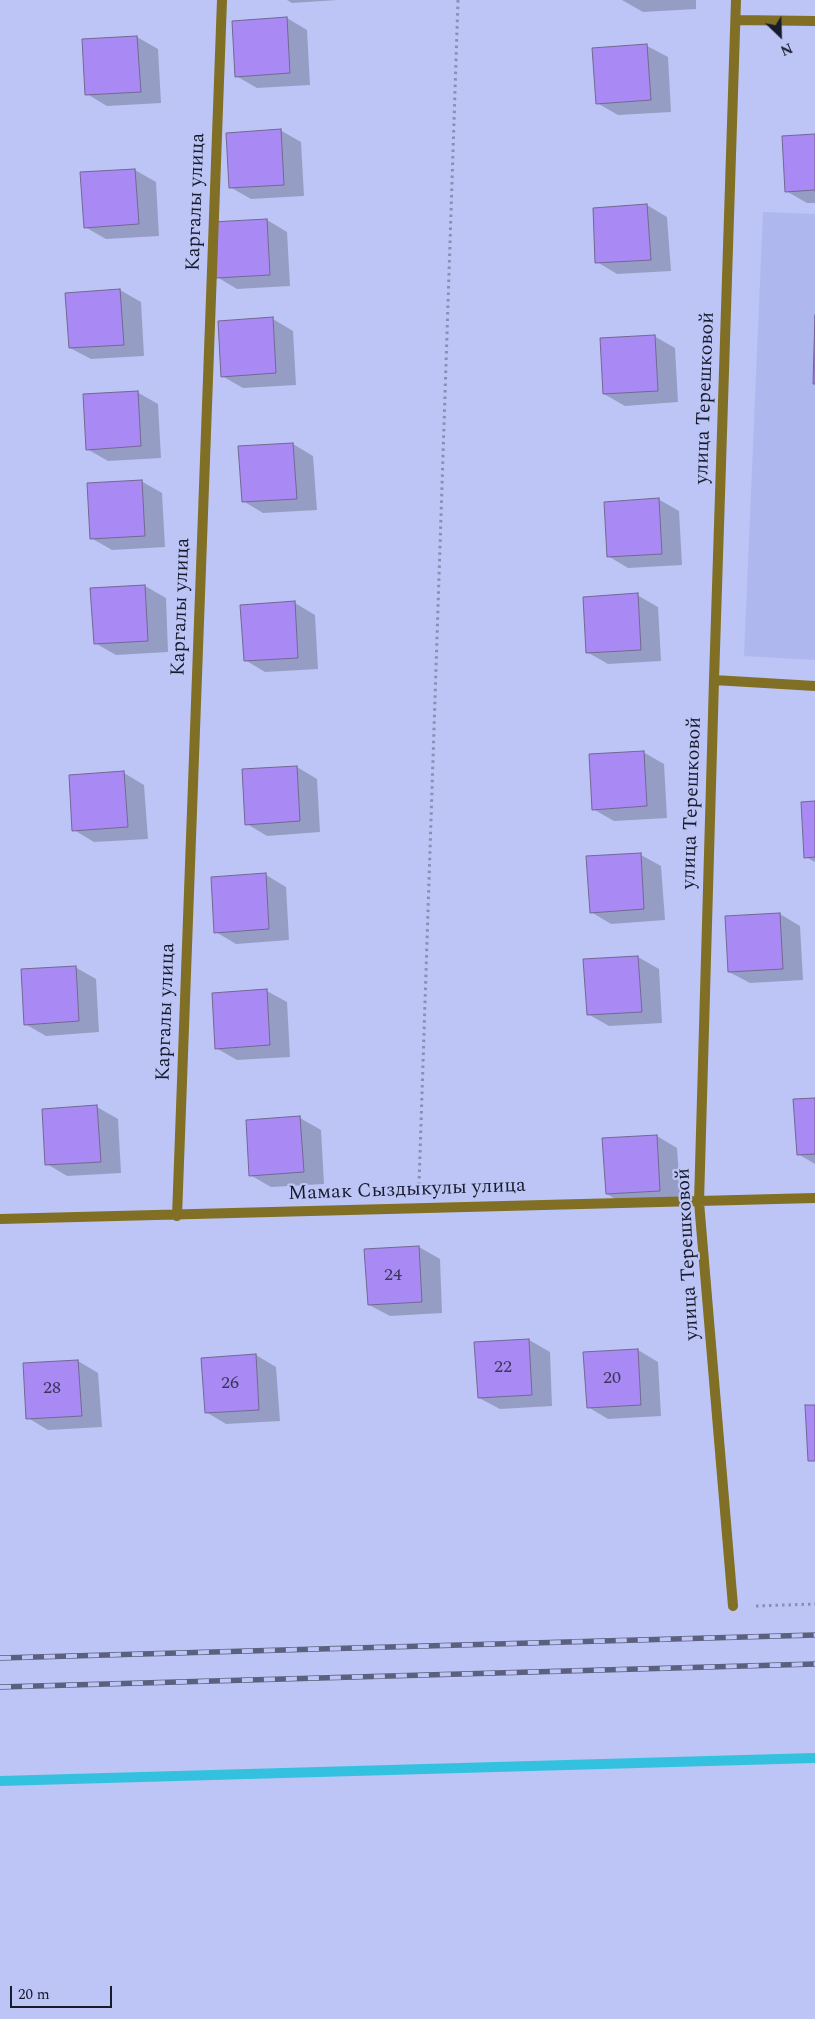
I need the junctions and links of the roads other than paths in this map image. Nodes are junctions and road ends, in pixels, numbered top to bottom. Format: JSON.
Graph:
{"nodes":[{"id":1,"x":222,"y":0,"type":"edge"},
{"id":2,"x":736,"y":0,"type":"edge"},
{"id":3,"x":736,"y":20,"type":"junction"},
{"id":4,"x":815,"y":21,"type":"edge"},
{"id":5,"x":714,"y":680,"type":"junction"},
{"id":6,"x":815,"y":686,"type":"edge"},
{"id":7,"x":815,"y":1198,"type":"edge"},
{"id":8,"x":699,"y":1202,"type":"junction"},
{"id":9,"x":177,"y":1216,"type":"junction"},
{"id":10,"x":0,"y":1219,"type":"edge"},
{"id":11,"x":733,"y":1606,"type":"road end"}],
"edges":[{"from":1,"to":9,"type":"street","name":"Каргалы улица"},
{"from":2,"to":3,"type":"street","name":"улица Терешковой"},
{"from":3,"to":4,"type":"street"},
{"from":3,"to":5,"type":"street","name":"улица Терешковой"},
{"from":5,"to":6,"type":"street"},
{"from":5,"to":8,"type":"street","name":"улица Терешковой"},
{"from":7,"to":8,"type":"street","name":"Мамак Сыздыкулы улица"},
{"from":8,"to":9,"type":"street","name":"Мамак Сыздыкулы улица"},
{"from":8,"to":11,"type":"street","name":"улица Терешковой"},
{"from":9,"to":10,"type":"street","name":"Мамак Сыздыкулы улица"}]}
